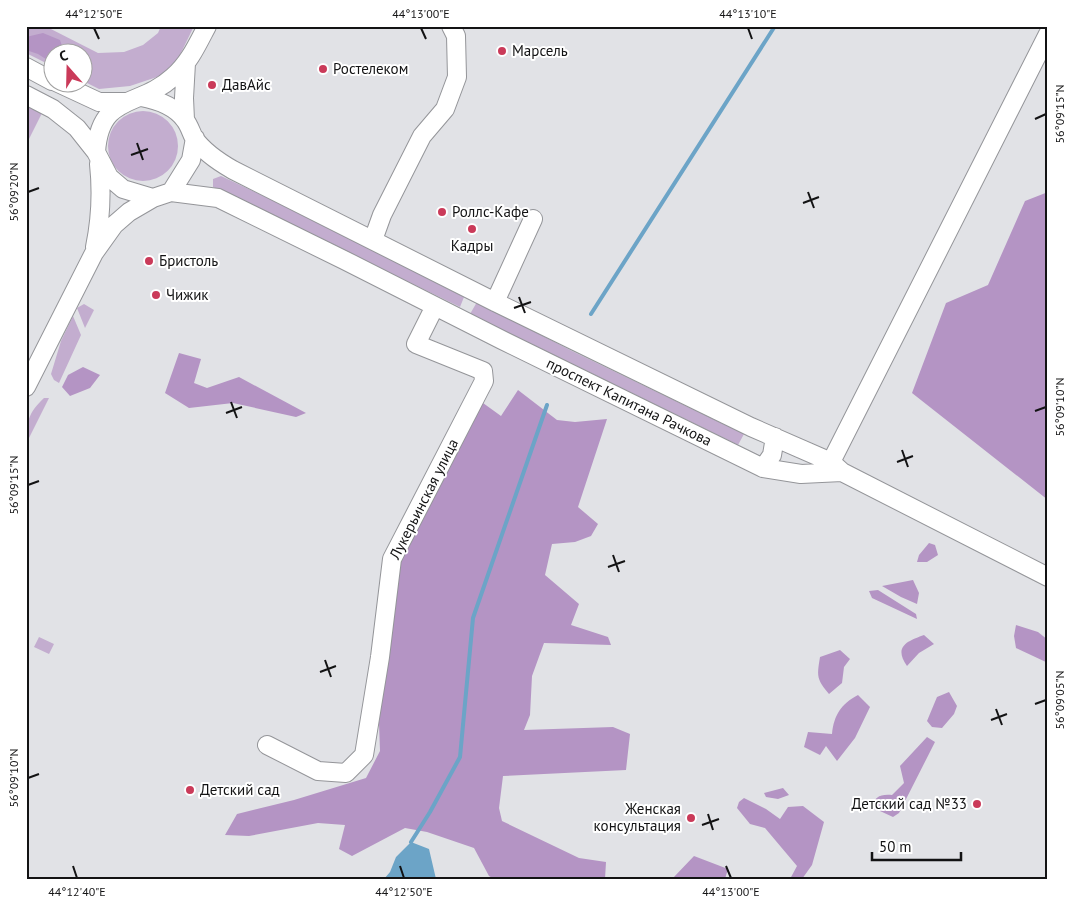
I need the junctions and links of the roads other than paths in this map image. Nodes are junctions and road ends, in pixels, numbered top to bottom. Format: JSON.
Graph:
{"nodes":[{"id":1,"x":207,"y":26,"type":"edge"},
{"id":2,"x":451,"y":26,"type":"edge"},
{"id":3,"x":1048,"y":34,"type":"edge"},
{"id":4,"x":186,"y":64,"type":"junction"},
{"id":5,"x":26,"y":67,"type":"edge"},
{"id":6,"x":42,"y":75,"type":"edge"},
{"id":7,"x":56,"y":92,"type":"edge"},
{"id":8,"x":77,"y":92,"type":"edge"},
{"id":9,"x":26,"y":95,"type":"edge"},
{"id":10,"x":133,"y":100,"type":"junction"},
{"id":11,"x":53,"y":109,"type":"junction"},
{"id":12,"x":185,"y":120,"type":"junction"},
{"id":13,"x":195,"y":138,"type":"junction"},
{"id":14,"x":98,"y":156,"type":"junction"},
{"id":15,"x":171,"y":192,"type":"junction"},
{"id":16,"x":153,"y":198,"type":"junction"},
{"id":17,"x":533,"y":219,"type":"dead end"},
{"id":18,"x":373,"y":240,"type":"junction"},
{"id":19,"x":94,"y":253,"type":"junction"},
{"id":20,"x":495,"y":302,"type":"junction"},
{"id":21,"x":435,"y":306,"type":"junction"},
{"id":22,"x":26,"y":387,"type":"edge"},
{"id":23,"x":774,"y":437,"type":"junction"},
{"id":24,"x":836,"y":467,"type":"junction"},
{"id":25,"x":763,"y":468,"type":"junction"},
{"id":26,"x":1048,"y":577,"type":"edge"},
{"id":27,"x":267,"y":746,"type":"dead end"}],
"edges":[{"from":1,"to":4,"type":"street"},
{"from":2,"to":18,"type":"street"},
{"from":3,"to":24,"type":"street"},
{"from":4,"to":10,"type":"street"},
{"from":4,"to":12,"type":"street"},
{"from":5,"to":6,"type":"street"},
{"from":7,"to":11,"type":"street"},
{"from":8,"to":10,"type":"street"},
{"from":9,"to":11,"type":"street"},
{"from":10,"to":12,"type":"street"},
{"from":10,"to":14,"type":"street"},
{"from":11,"to":14,"type":"street"},
{"from":12,"to":13,"type":"street"},
{"from":13,"to":15,"type":"street"},
{"from":13,"to":18,"type":"street"},
{"from":14,"to":16,"type":"street"},
{"from":14,"to":19,"type":"street"},
{"from":15,"to":16,"type":"street"},
{"from":15,"to":21,"type":"street","name":"проспект Капитана Рачкова"},
{"from":16,"to":19,"type":"street"},
{"from":17,"to":20,"type":"street"},
{"from":18,"to":20,"type":"street"},
{"from":19,"to":22,"type":"street"},
{"from":20,"to":23,"type":"street"},
{"from":21,"to":25,"type":"street","name":"проспект Капитана Рачкова"},
{"from":21,"to":27,"type":"street","name":"Лукерьинская улица"},
{"from":23,"to":24,"type":"street"},
{"from":23,"to":25,"type":"street"},
{"from":24,"to":25,"type":"street","name":"проспект Капитана Рачкова"},
{"from":24,"to":26,"type":"street","name":"проспект Капитана Рачкова"}]}
